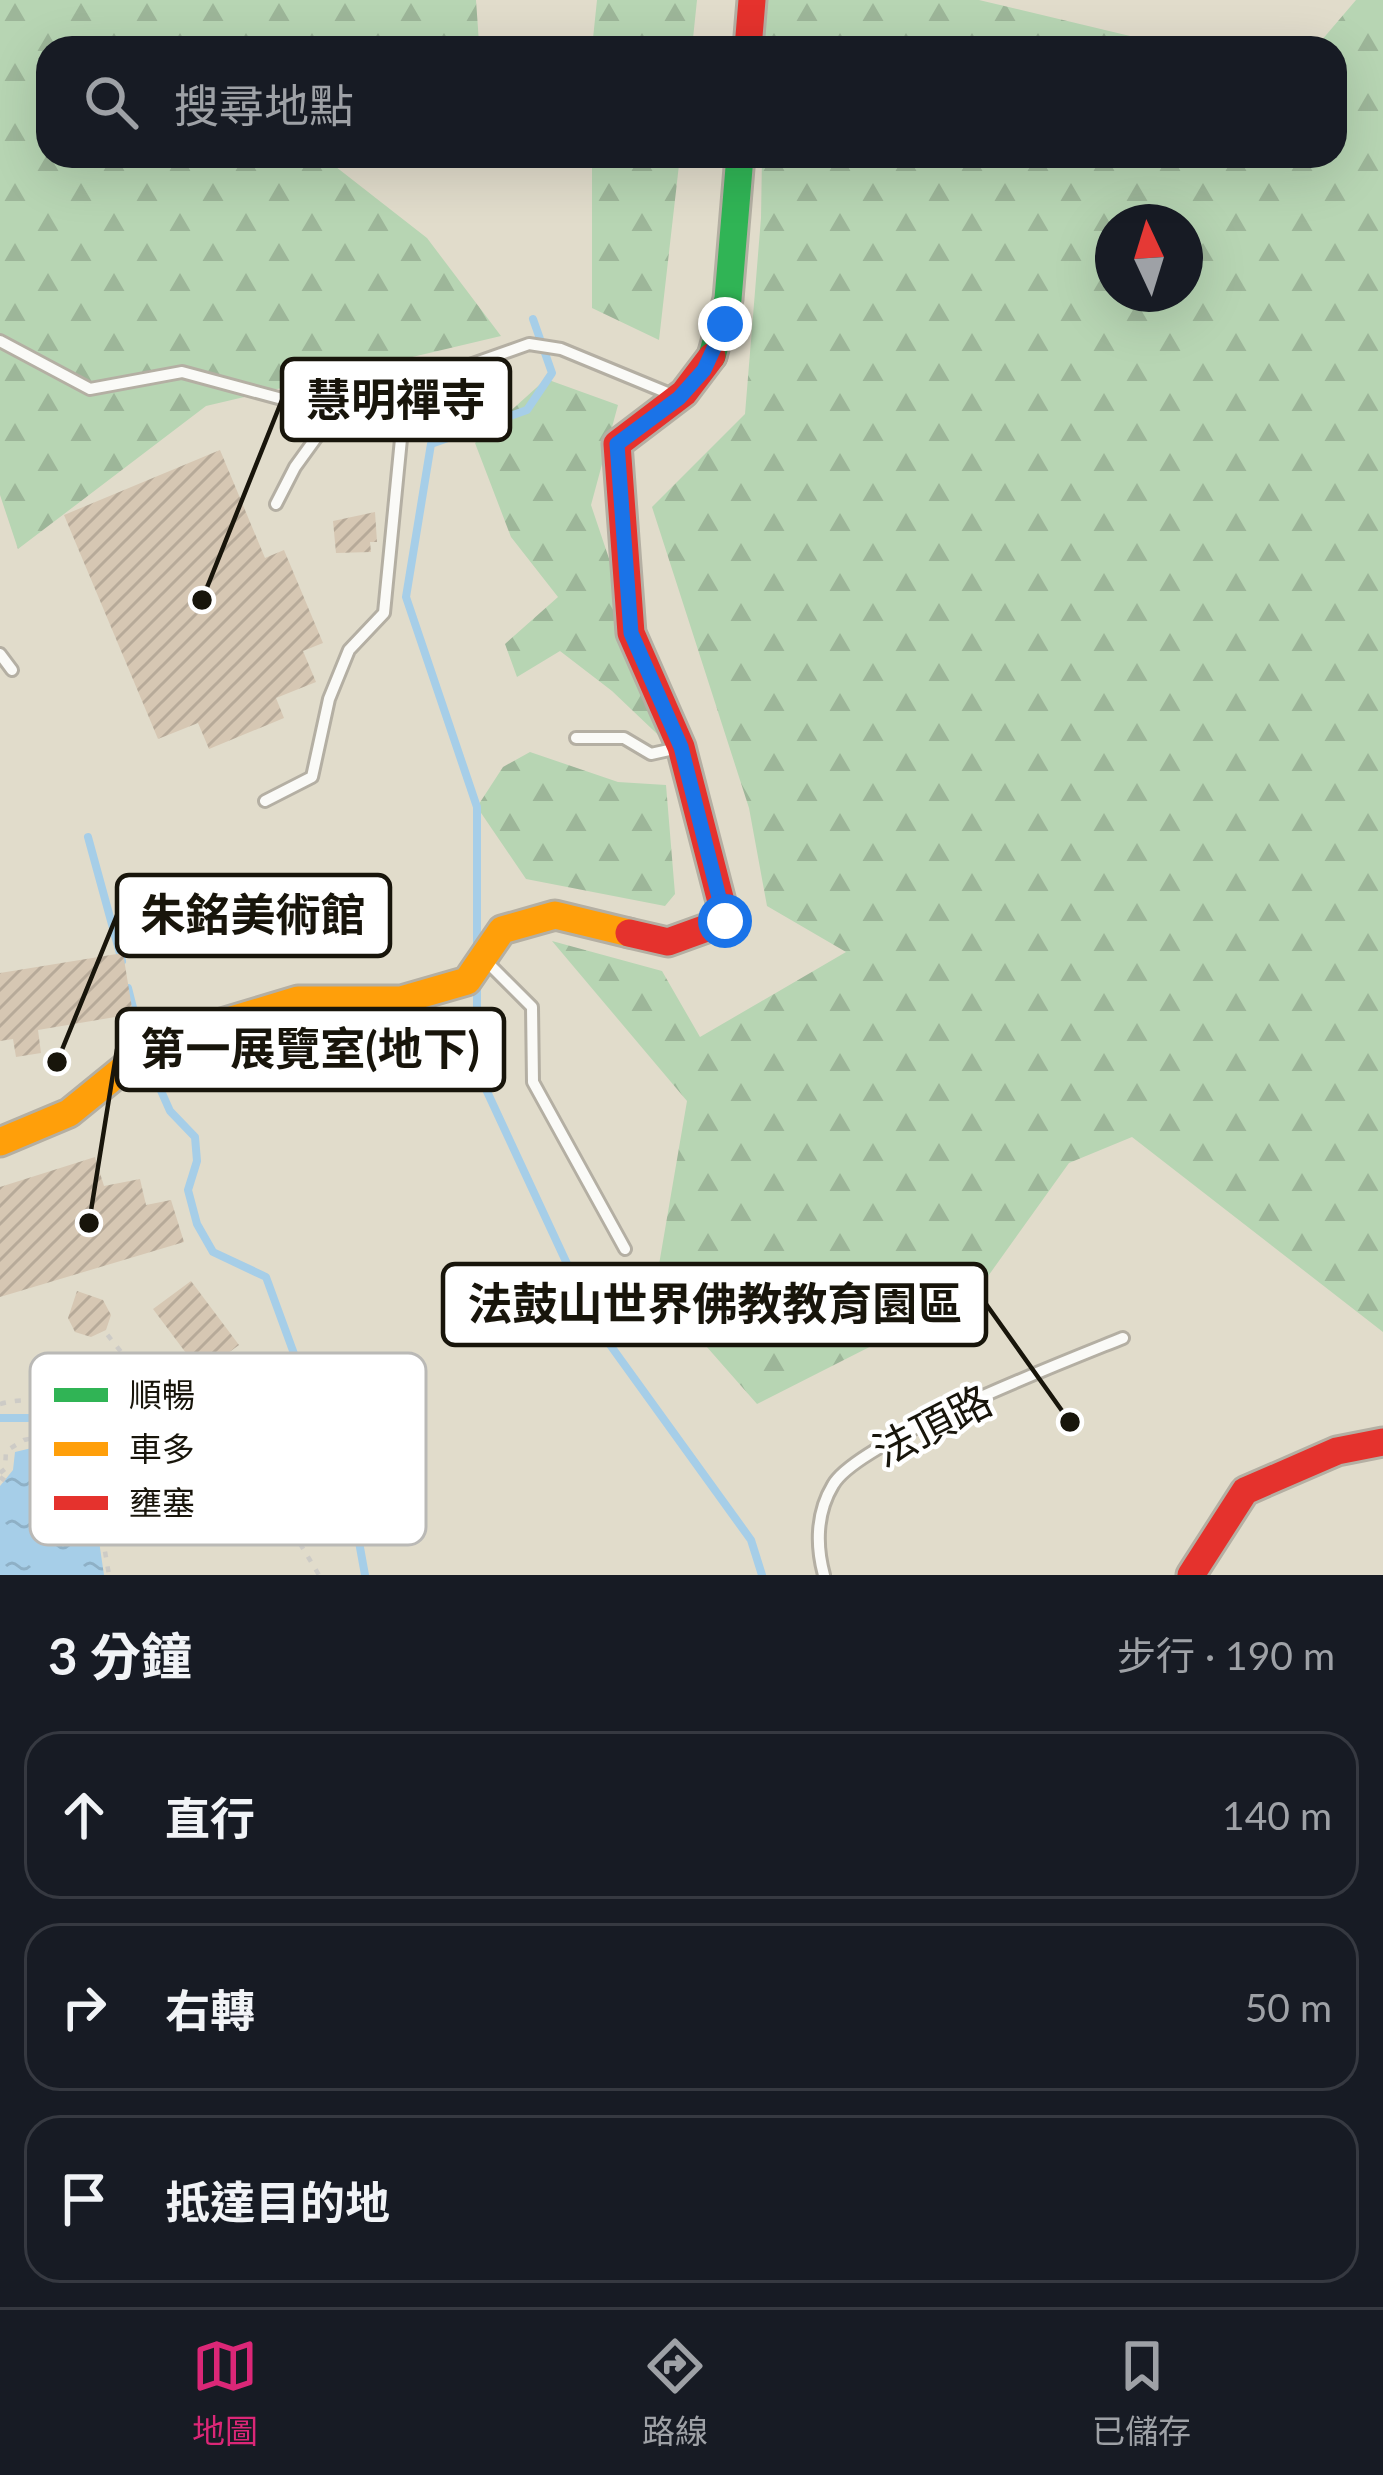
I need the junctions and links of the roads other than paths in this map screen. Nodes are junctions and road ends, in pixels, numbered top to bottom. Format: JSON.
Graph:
{"nodes":[{"id":1,"x":752,"y":0,"type":"edge"},
{"id":2,"x":749,"y":36,"type":"edge"},
{"id":3,"x":739,"y":168,"type":"edge"},
{"id":4,"x":0,"y":341,"type":"edge"},
{"id":5,"x":414,"y":387,"type":"junction"},
{"id":6,"x":679,"y":398,"type":"junction"},
{"id":7,"x":334,"y":413,"type":"junction"},
{"id":8,"x":276,"y":504,"type":"dead end"},
{"id":9,"x":0,"y":654,"type":"edge"},
{"id":10,"x":13,"y":670,"type":"dead end"},
{"id":11,"x":576,"y":738,"type":"dead end"},
{"id":12,"x":681,"y":747,"type":"junction"},
{"id":13,"x":266,"y":801,"type":"dead end"},
{"id":14,"x":483,"y":958,"type":"junction"},
{"id":15,"x":0,"y":1142,"type":"edge"},
{"id":16,"x":625,"y":1250,"type":"dead end"},
{"id":17,"x":1123,"y":1338,"type":"dead end"},
{"id":18,"x":1383,"y":1442,"type":"edge"},
{"id":19,"x":824,"y":1575,"type":"edge"},
{"id":20,"x":1191,"y":1575,"type":"edge"}],
"edges":[{"from":1,"to":2,"type":"street"},
{"from":3,"to":6,"type":"street"},
{"from":4,"to":7,"type":"lane"},
{"from":5,"to":6,"type":"lane"},
{"from":5,"to":7,"type":"lane"},
{"from":5,"to":13,"type":"lane"},
{"from":6,"to":12,"type":"street"},
{"from":7,"to":8,"type":"lane"},
{"from":9,"to":10,"type":"lane"},
{"from":11,"to":12,"type":"lane"},
{"from":12,"to":14,"type":"street"},
{"from":14,"to":15,"type":"street"},
{"from":14,"to":16,"type":"lane"},
{"from":17,"to":19,"type":"lane","name":"法頂路"},
{"from":18,"to":20,"type":"street"}]}
